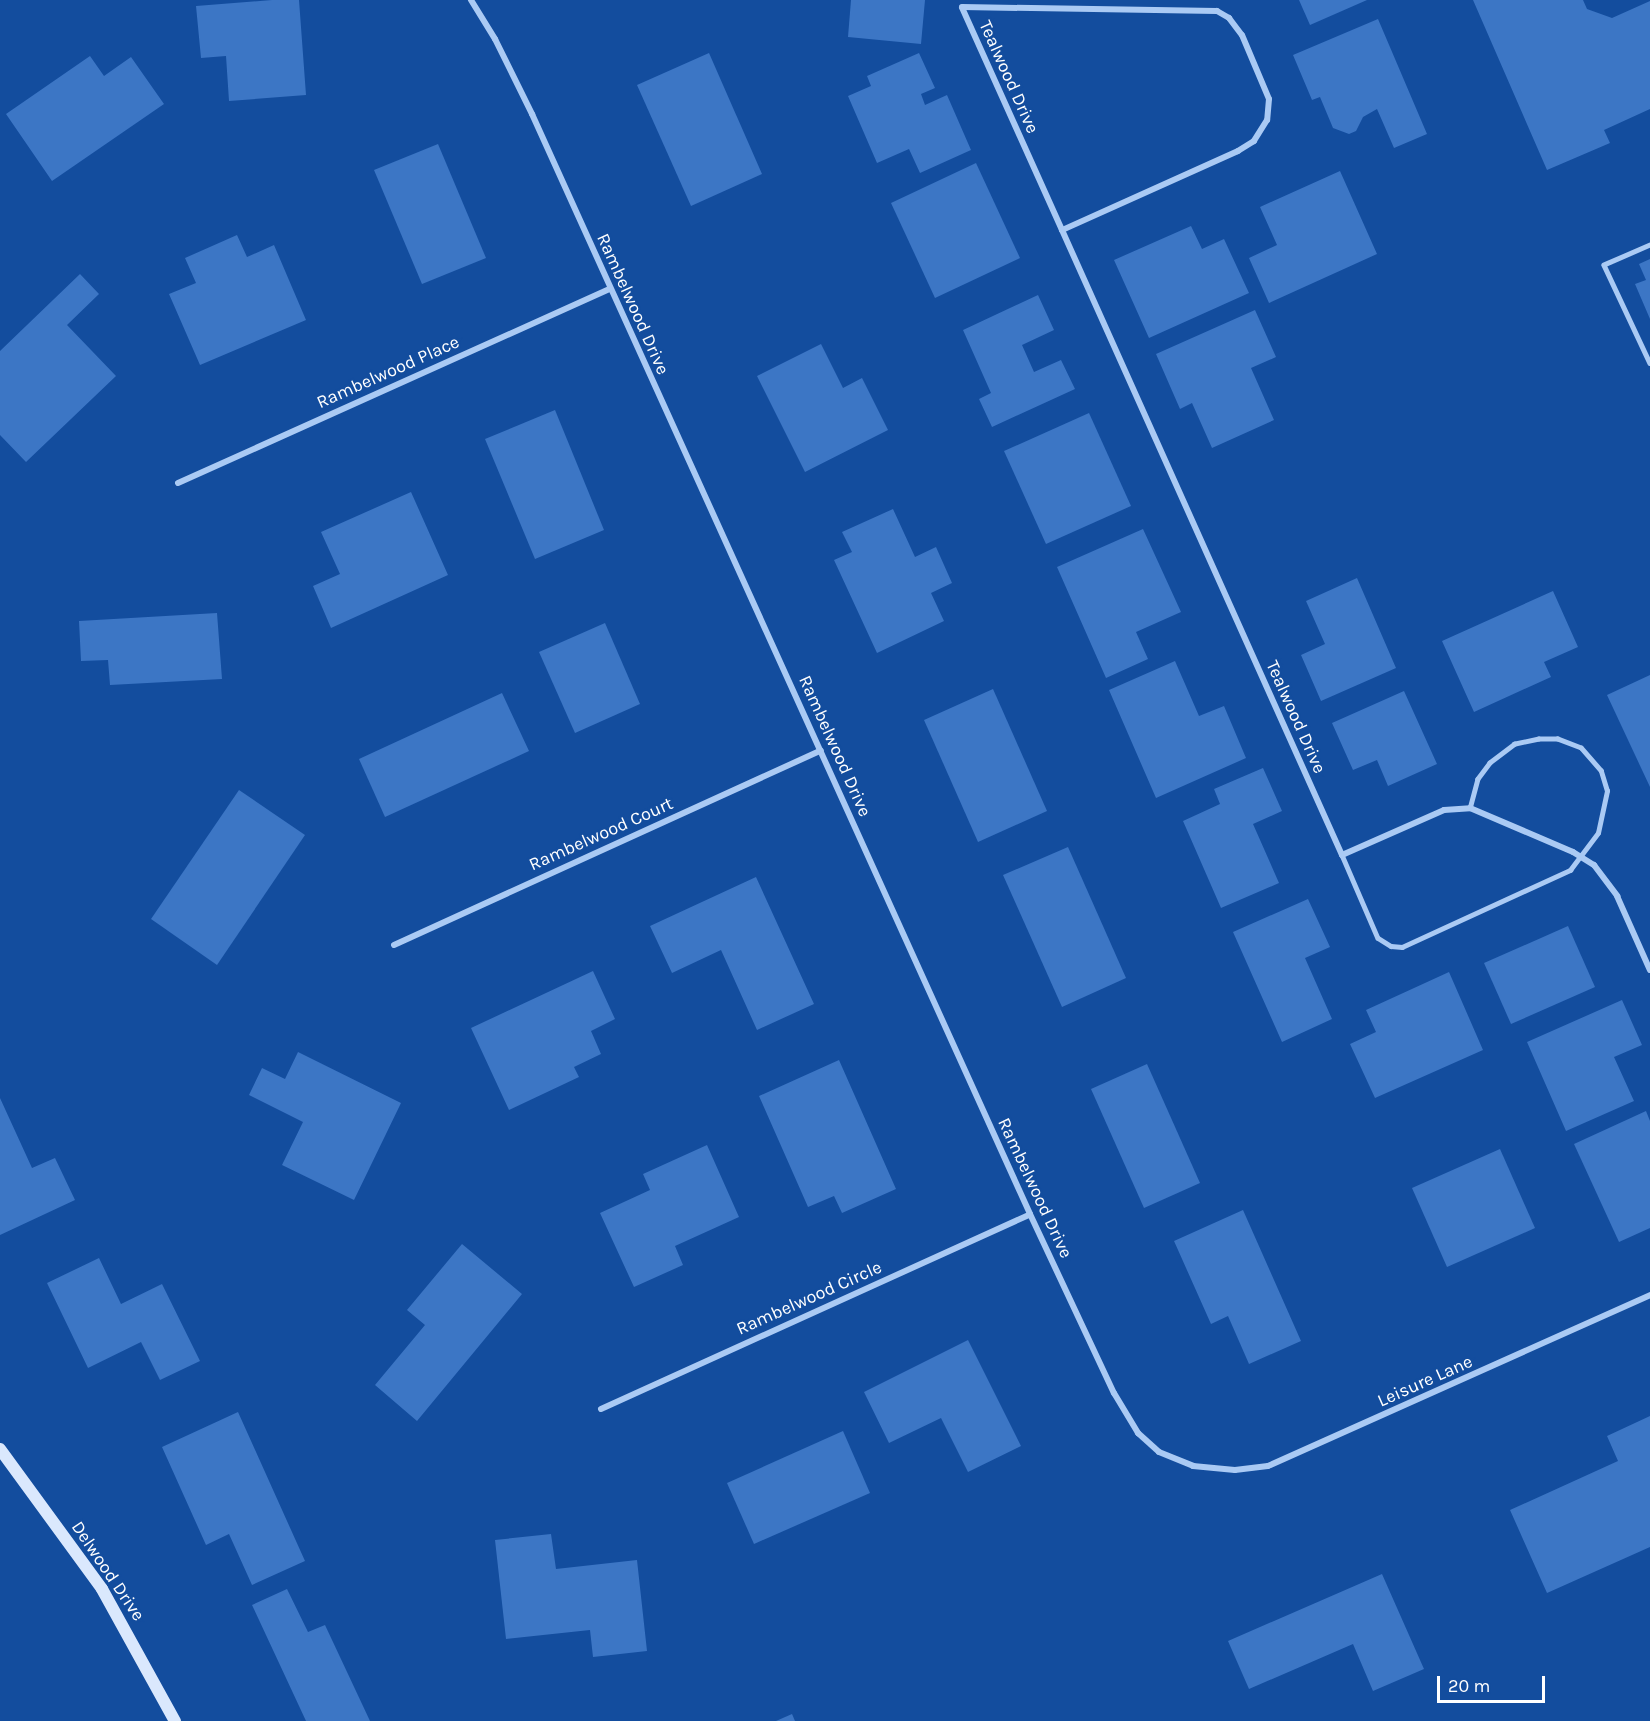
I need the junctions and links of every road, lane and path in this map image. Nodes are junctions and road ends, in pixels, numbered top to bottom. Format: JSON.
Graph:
{"nodes":[{"id":1,"x":471,"y":0,"type":"edge"},
{"id":2,"x":1062,"y":230,"type":"junction"},
{"id":3,"x":1650,"y":245,"type":"edge"},
{"id":4,"x":609,"y":289,"type":"junction"},
{"id":5,"x":1650,"y":363,"type":"edge"},
{"id":6,"x":178,"y":483,"type":"dead end"},
{"id":7,"x":821,"y":750,"type":"junction"},
{"id":8,"x":1470,"y":808,"type":"junction"},
{"id":9,"x":1342,"y":855,"type":"junction"},
{"id":10,"x":1584,"y":857,"type":"junction"},
{"id":11,"x":394,"y":945,"type":"dead end"},
{"id":12,"x":1650,"y":970,"type":"edge"},
{"id":13,"x":1030,"y":1214,"type":"junction"},
{"id":14,"x":1650,"y":1295,"type":"edge"},
{"id":15,"x":601,"y":1409,"type":"dead end"},
{"id":16,"x":0,"y":1449,"type":"edge"},
{"id":17,"x":1206,"y":1468,"type":"joint"},
{"id":18,"x":175,"y":1721,"type":"edge"}],
"edges":[{"from":1,"to":4,"type":"street","name":"Rambelwood Drive"},
{"from":2,"to":2,"type":"street","name":"Tealwood Drive"},
{"from":2,"to":9,"type":"street","name":"Tealwood Drive"},
{"from":3,"to":5,"type":"lane"},
{"from":4,"to":6,"type":"street","name":"Rambelwood Place"},
{"from":4,"to":7,"type":"street","name":"Rambelwood Drive"},
{"from":7,"to":11,"type":"street","name":"Rambelwood Court"},
{"from":7,"to":13,"type":"street","name":"Rambelwood Drive"},
{"from":8,"to":9,"type":"street"},
{"from":8,"to":10,"type":"street"},
{"from":8,"to":10,"type":"lane"},
{"from":9,"to":10,"type":"lane"},
{"from":10,"to":12,"type":"street"},
{"from":13,"to":15,"type":"street","name":"Rambelwood Circle"},
{"from":13,"to":17,"type":"street","name":"Rambelwood Drive"},
{"from":14,"to":17,"type":"street","name":"Leisure Lane"},
{"from":16,"to":18,"type":"street","name":"Delwood Drive"}]}
